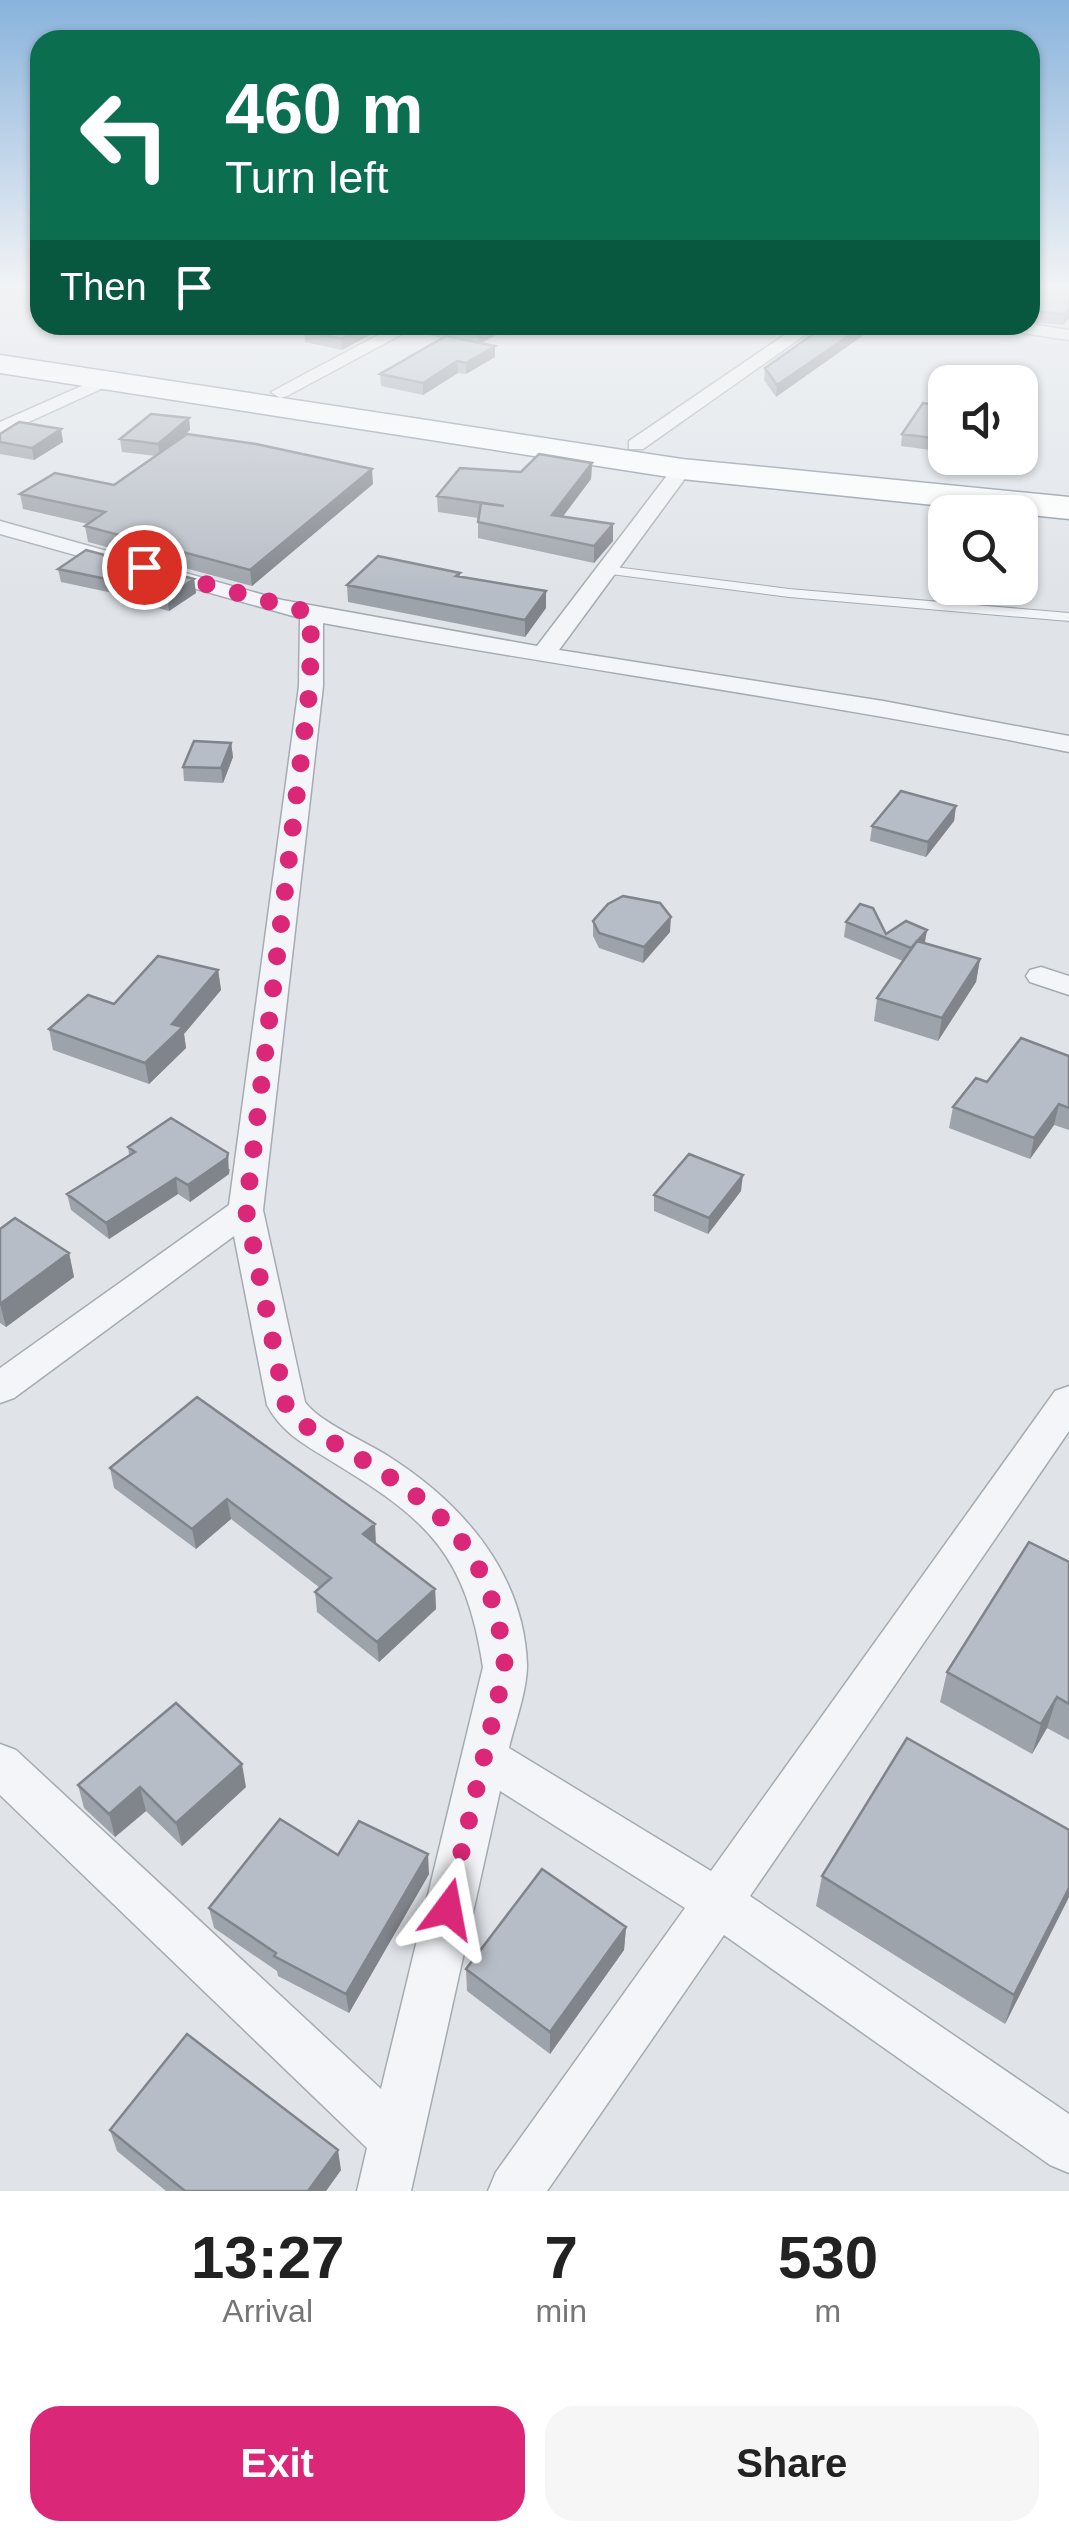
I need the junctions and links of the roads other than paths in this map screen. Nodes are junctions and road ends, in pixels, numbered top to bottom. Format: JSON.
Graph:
{"nodes":[{"id":1,"x":84,"y":389,"type":"edge"},
{"id":2,"x":163,"y":389,"type":"edge"},
{"id":3,"x":262,"y":389,"type":"edge"},
{"id":4,"x":285,"y":389,"type":"edge"},
{"id":5,"x":718,"y":389,"type":"edge"},
{"id":6,"x":280,"y":392,"type":"junction"},
{"id":7,"x":0,"y":429,"type":"edge"},
{"id":8,"x":636,"y":446,"type":"junction"},
{"id":9,"x":682,"y":470,"type":"junction"},
{"id":10,"x":1069,"y":490,"type":"edge"},
{"id":11,"x":1069,"y":508,"type":"edge"},
{"id":12,"x":0,"y":527,"type":"edge"},
{"id":13,"x":607,"y":570,"type":"junction"},
{"id":14,"x":311,"y":613,"type":"junction"},
{"id":15,"x":1069,"y":617,"type":"edge"},
{"id":16,"x":542,"y":656,"type":"junction"},
{"id":17,"x":1069,"y":744,"type":"edge"},
{"id":18,"x":246,"y":1210,"type":"junction"},
{"id":19,"x":0,"y":1388,"type":"edge"},
{"id":20,"x":1069,"y":1401,"type":"edge"},
{"id":21,"x":483,"y":1756,"type":"junction"},
{"id":22,"x":0,"y":1764,"type":"edge"},
{"id":23,"x":718,"y":1902,"type":"junction"},
{"id":24,"x":395,"y":2138,"type":"junction"},
{"id":25,"x":1069,"y":2146,"type":"edge"},
{"id":26,"x":384,"y":2191,"type":"edge"},
{"id":27,"x":515,"y":2191,"type":"edge"}],
"edges":[{"from":1,"to":7,"type":"street"},
{"from":2,"to":9,"type":"highway"},
{"from":3,"to":6,"type":"highway"},
{"from":4,"to":6,"type":"street"},
{"from":5,"to":8,"type":"street"},
{"from":6,"to":8,"type":"highway"},
{"from":8,"to":10,"type":"highway"},
{"from":9,"to":11,"type":"highway"},
{"from":9,"to":13,"type":"street"},
{"from":12,"to":14,"type":"street"},
{"from":13,"to":15,"type":"lane"},
{"from":13,"to":16,"type":"street"},
{"from":14,"to":16,"type":"street"},
{"from":14,"to":18,"type":"street"},
{"from":16,"to":17,"type":"street"},
{"from":18,"to":19,"type":"street"},
{"from":18,"to":21,"type":"street"},
{"from":20,"to":23,"type":"street"},
{"from":21,"to":23,"type":"street"},
{"from":21,"to":24,"type":"street"},
{"from":22,"to":24,"type":"street"},
{"from":23,"to":25,"type":"street"},
{"from":23,"to":27,"type":"street"},
{"from":24,"to":26,"type":"street"}]}
